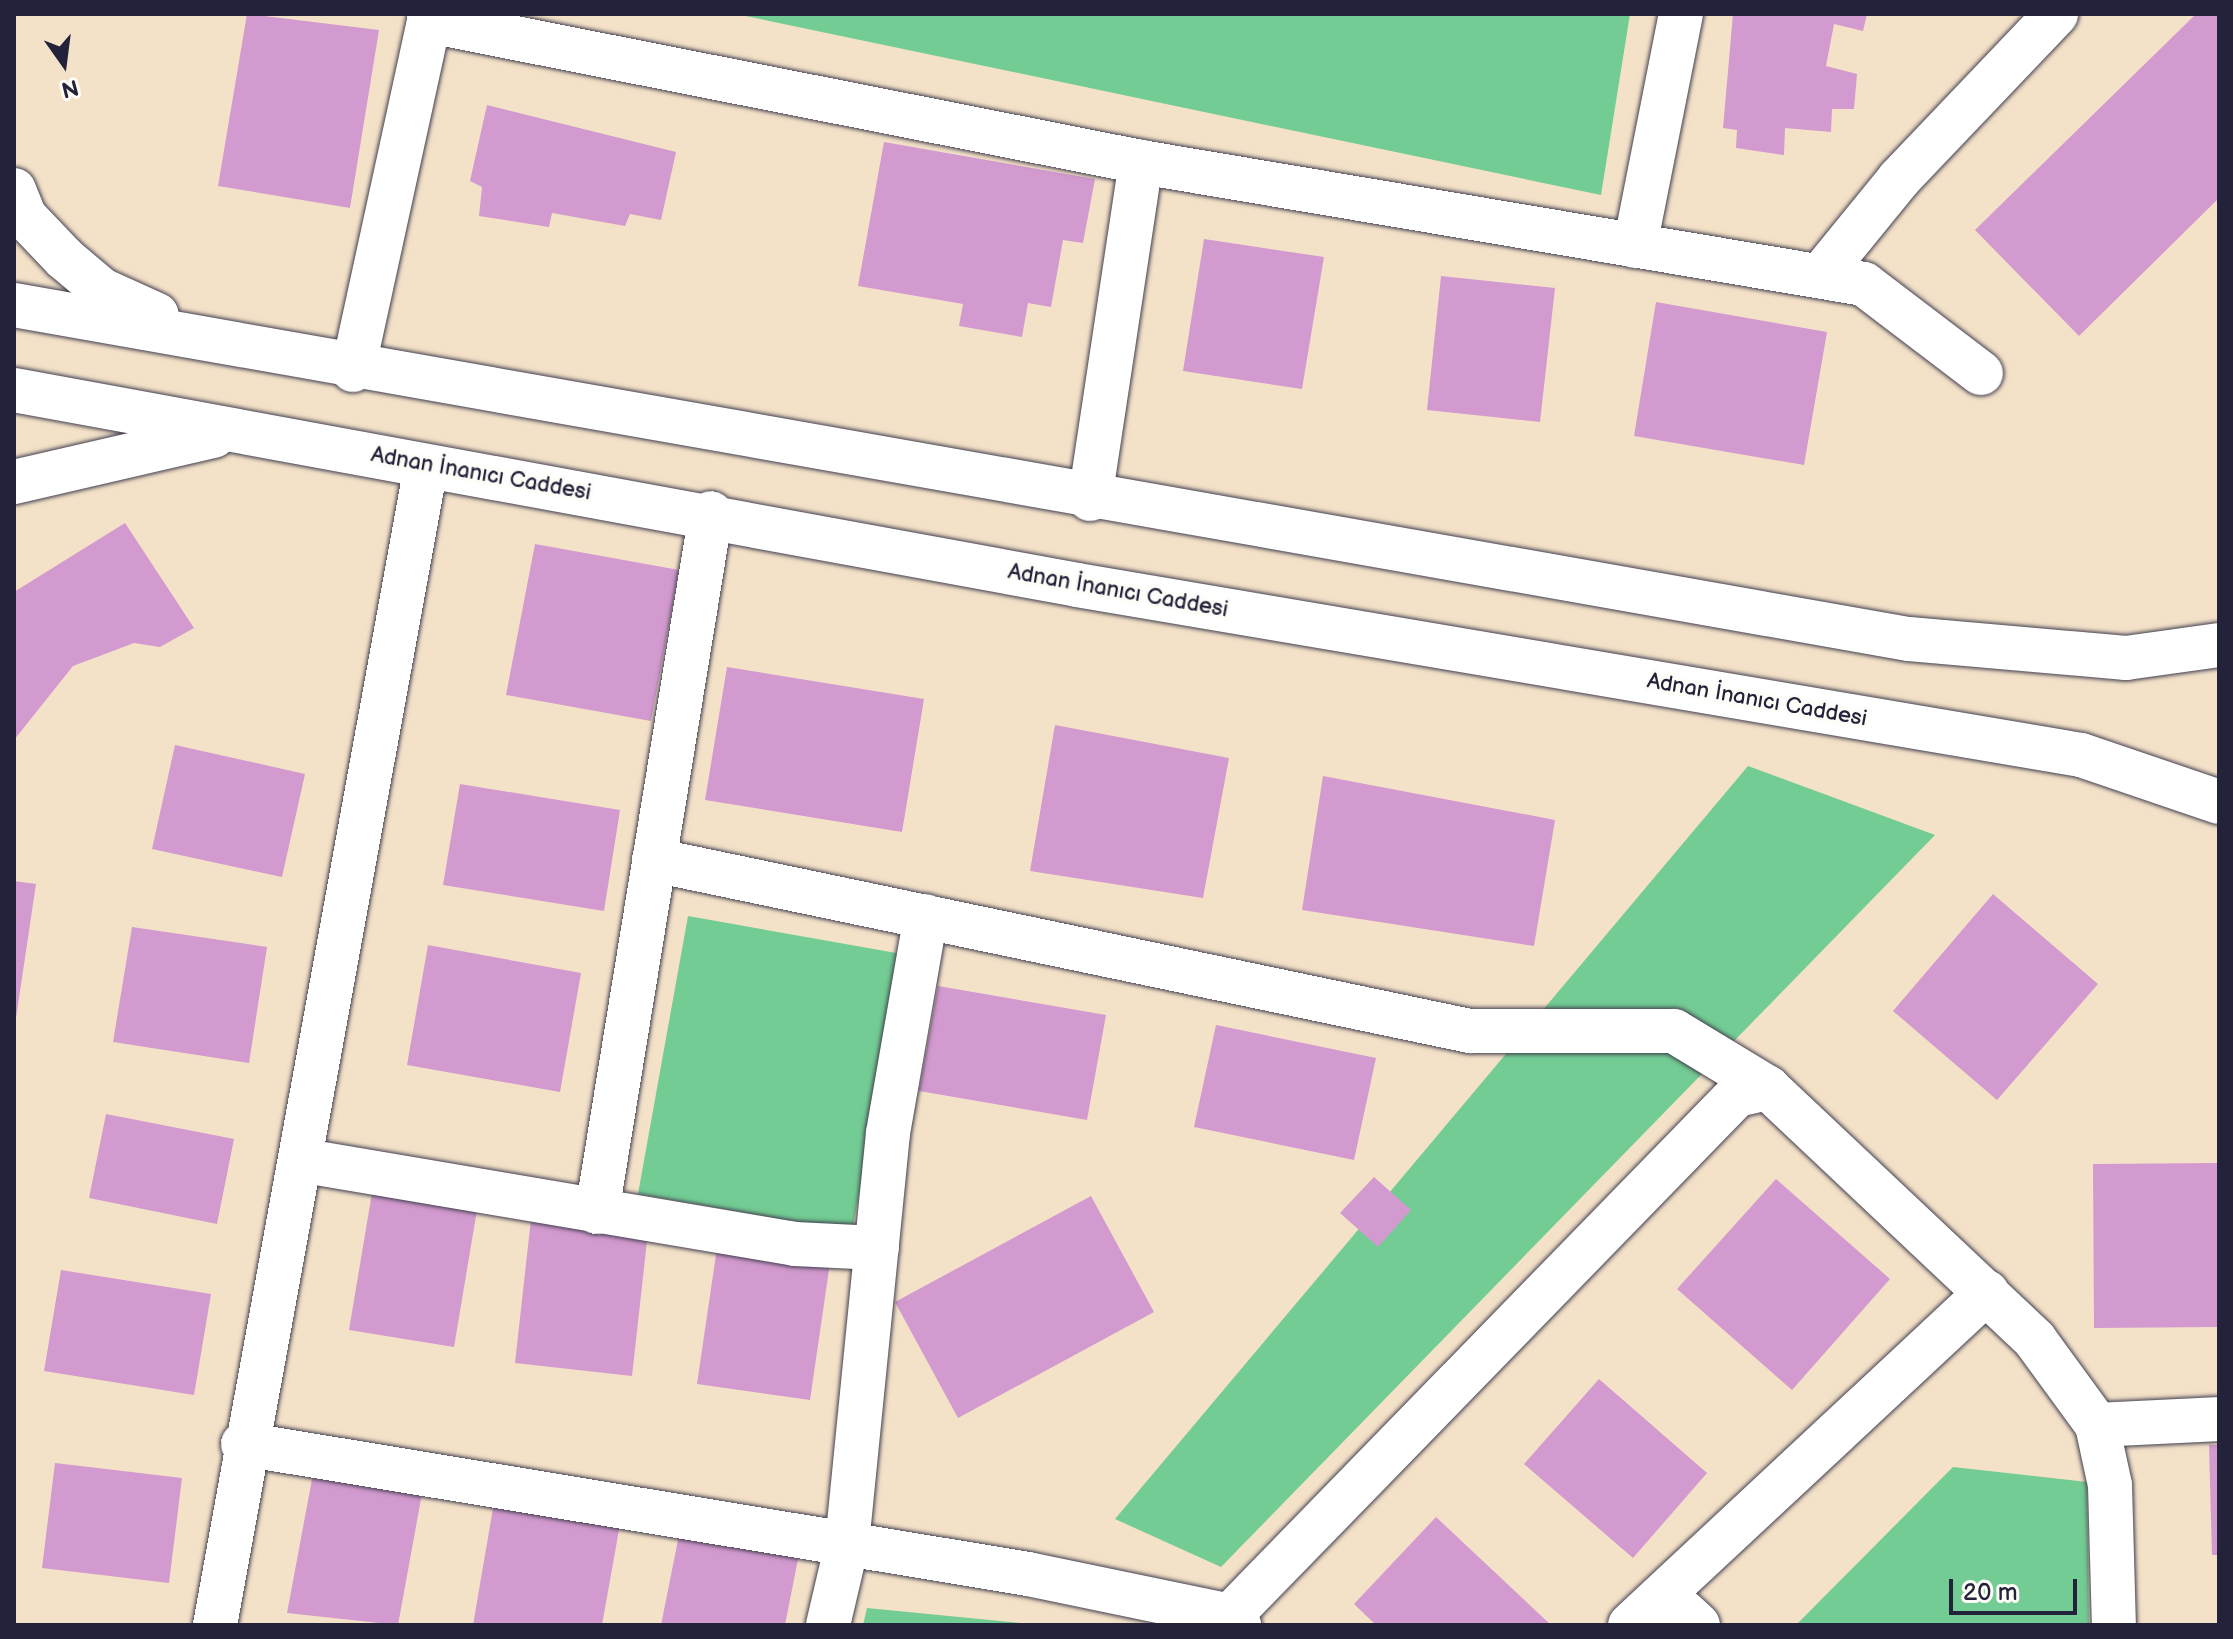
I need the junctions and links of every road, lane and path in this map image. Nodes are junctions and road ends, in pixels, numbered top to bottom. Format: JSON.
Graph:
{"nodes":[{"id":1,"x":1681,"y":14,"type":"edge"},
{"id":2,"x":2056,"y":14,"type":"edge"},
{"id":3,"x":429,"y":18,"type":"edge"},
{"id":4,"x":1141,"y":162,"type":"junction"},
{"id":5,"x":14,"y":190,"type":"edge"},
{"id":6,"x":1635,"y":246,"type":"junction"},
{"id":7,"x":1820,"y":276,"type":"junction"},
{"id":8,"x":14,"y":305,"type":"edge"},
{"id":9,"x":225,"y":345,"type":"junction"},
{"id":10,"x":353,"y":370,"type":"junction"},
{"id":11,"x":1981,"y":373,"type":"dead end"},
{"id":12,"x":14,"y":390,"type":"edge"},
{"id":13,"x":243,"y":431,"type":"junction"},
{"id":14,"x":426,"y":466,"type":"junction"},
{"id":15,"x":14,"y":482,"type":"edge"},
{"id":16,"x":1090,"y":499,"type":"junction"},
{"id":17,"x":711,"y":513,"type":"junction"},
{"id":18,"x":2219,"y":645,"type":"edge"},
{"id":19,"x":2219,"y":802,"type":"edge"},
{"id":20,"x":654,"y":860,"type":"junction"},
{"id":21,"x":926,"y":916,"type":"junction"},
{"id":22,"x":1768,"y":1088,"type":"junction"},
{"id":23,"x":305,"y":1161,"type":"junction"},
{"id":24,"x":597,"y":1212,"type":"junction"},
{"id":25,"x":877,"y":1248,"type":"junction"},
{"id":26,"x":1987,"y":1292,"type":"junction"},
{"id":27,"x":2219,"y":1419,"type":"edge"},
{"id":28,"x":2097,"y":1425,"type":"junction"},
{"id":29,"x":243,"y":1444,"type":"junction"},
{"id":30,"x":847,"y":1544,"type":"junction"},
{"id":31,"x":1664,"y":1594,"type":"junction"},
{"id":32,"x":1230,"y":1622,"type":"edge"},
{"id":33,"x":215,"y":1625,"type":"edge"},
{"id":34,"x":828,"y":1625,"type":"edge"},
{"id":35,"x":1630,"y":1625,"type":"edge"},
{"id":36,"x":1698,"y":1625,"type":"edge"},
{"id":37,"x":2114,"y":1625,"type":"edge"}],
"edges":[{"from":1,"to":6,"type":"street"},
{"from":2,"to":7,"type":"street"},
{"from":3,"to":4,"type":"street"},
{"from":3,"to":10,"type":"street"},
{"from":4,"to":6,"type":"street"},
{"from":4,"to":16,"type":"street"},
{"from":5,"to":9,"type":"street"},
{"from":6,"to":7,"type":"street"},
{"from":7,"to":11,"type":"street"},
{"from":8,"to":9,"type":"street"},
{"from":9,"to":10,"type":"street"},
{"from":10,"to":16,"type":"street"},
{"from":12,"to":13,"type":"street","name":"Adnan İnanıcı Caddesi"},
{"from":13,"to":14,"type":"street","name":"Adnan İnanıcı Caddesi"},
{"from":13,"to":15,"type":"street"},
{"from":14,"to":17,"type":"street","name":"Adnan İnanıcı Caddesi"},
{"from":14,"to":23,"type":"street"},
{"from":16,"to":18,"type":"street"},
{"from":17,"to":19,"type":"street","name":"Adnan İnanıcı Caddesi"},
{"from":17,"to":20,"type":"street"},
{"from":20,"to":21,"type":"street"},
{"from":20,"to":24,"type":"street"},
{"from":21,"to":22,"type":"street"},
{"from":21,"to":25,"type":"street"},
{"from":22,"to":26,"type":"street"},
{"from":22,"to":32,"type":"street"},
{"from":23,"to":24,"type":"street"},
{"from":23,"to":29,"type":"street"},
{"from":24,"to":25,"type":"street"},
{"from":25,"to":30,"type":"street"},
{"from":26,"to":28,"type":"street"},
{"from":26,"to":31,"type":"street"},
{"from":27,"to":28,"type":"street"},
{"from":28,"to":37,"type":"street"},
{"from":29,"to":30,"type":"street"},
{"from":29,"to":33,"type":"street"},
{"from":30,"to":32,"type":"street"},
{"from":30,"to":34,"type":"street"},
{"from":31,"to":35,"type":"street"},
{"from":31,"to":36,"type":"street"}]}
